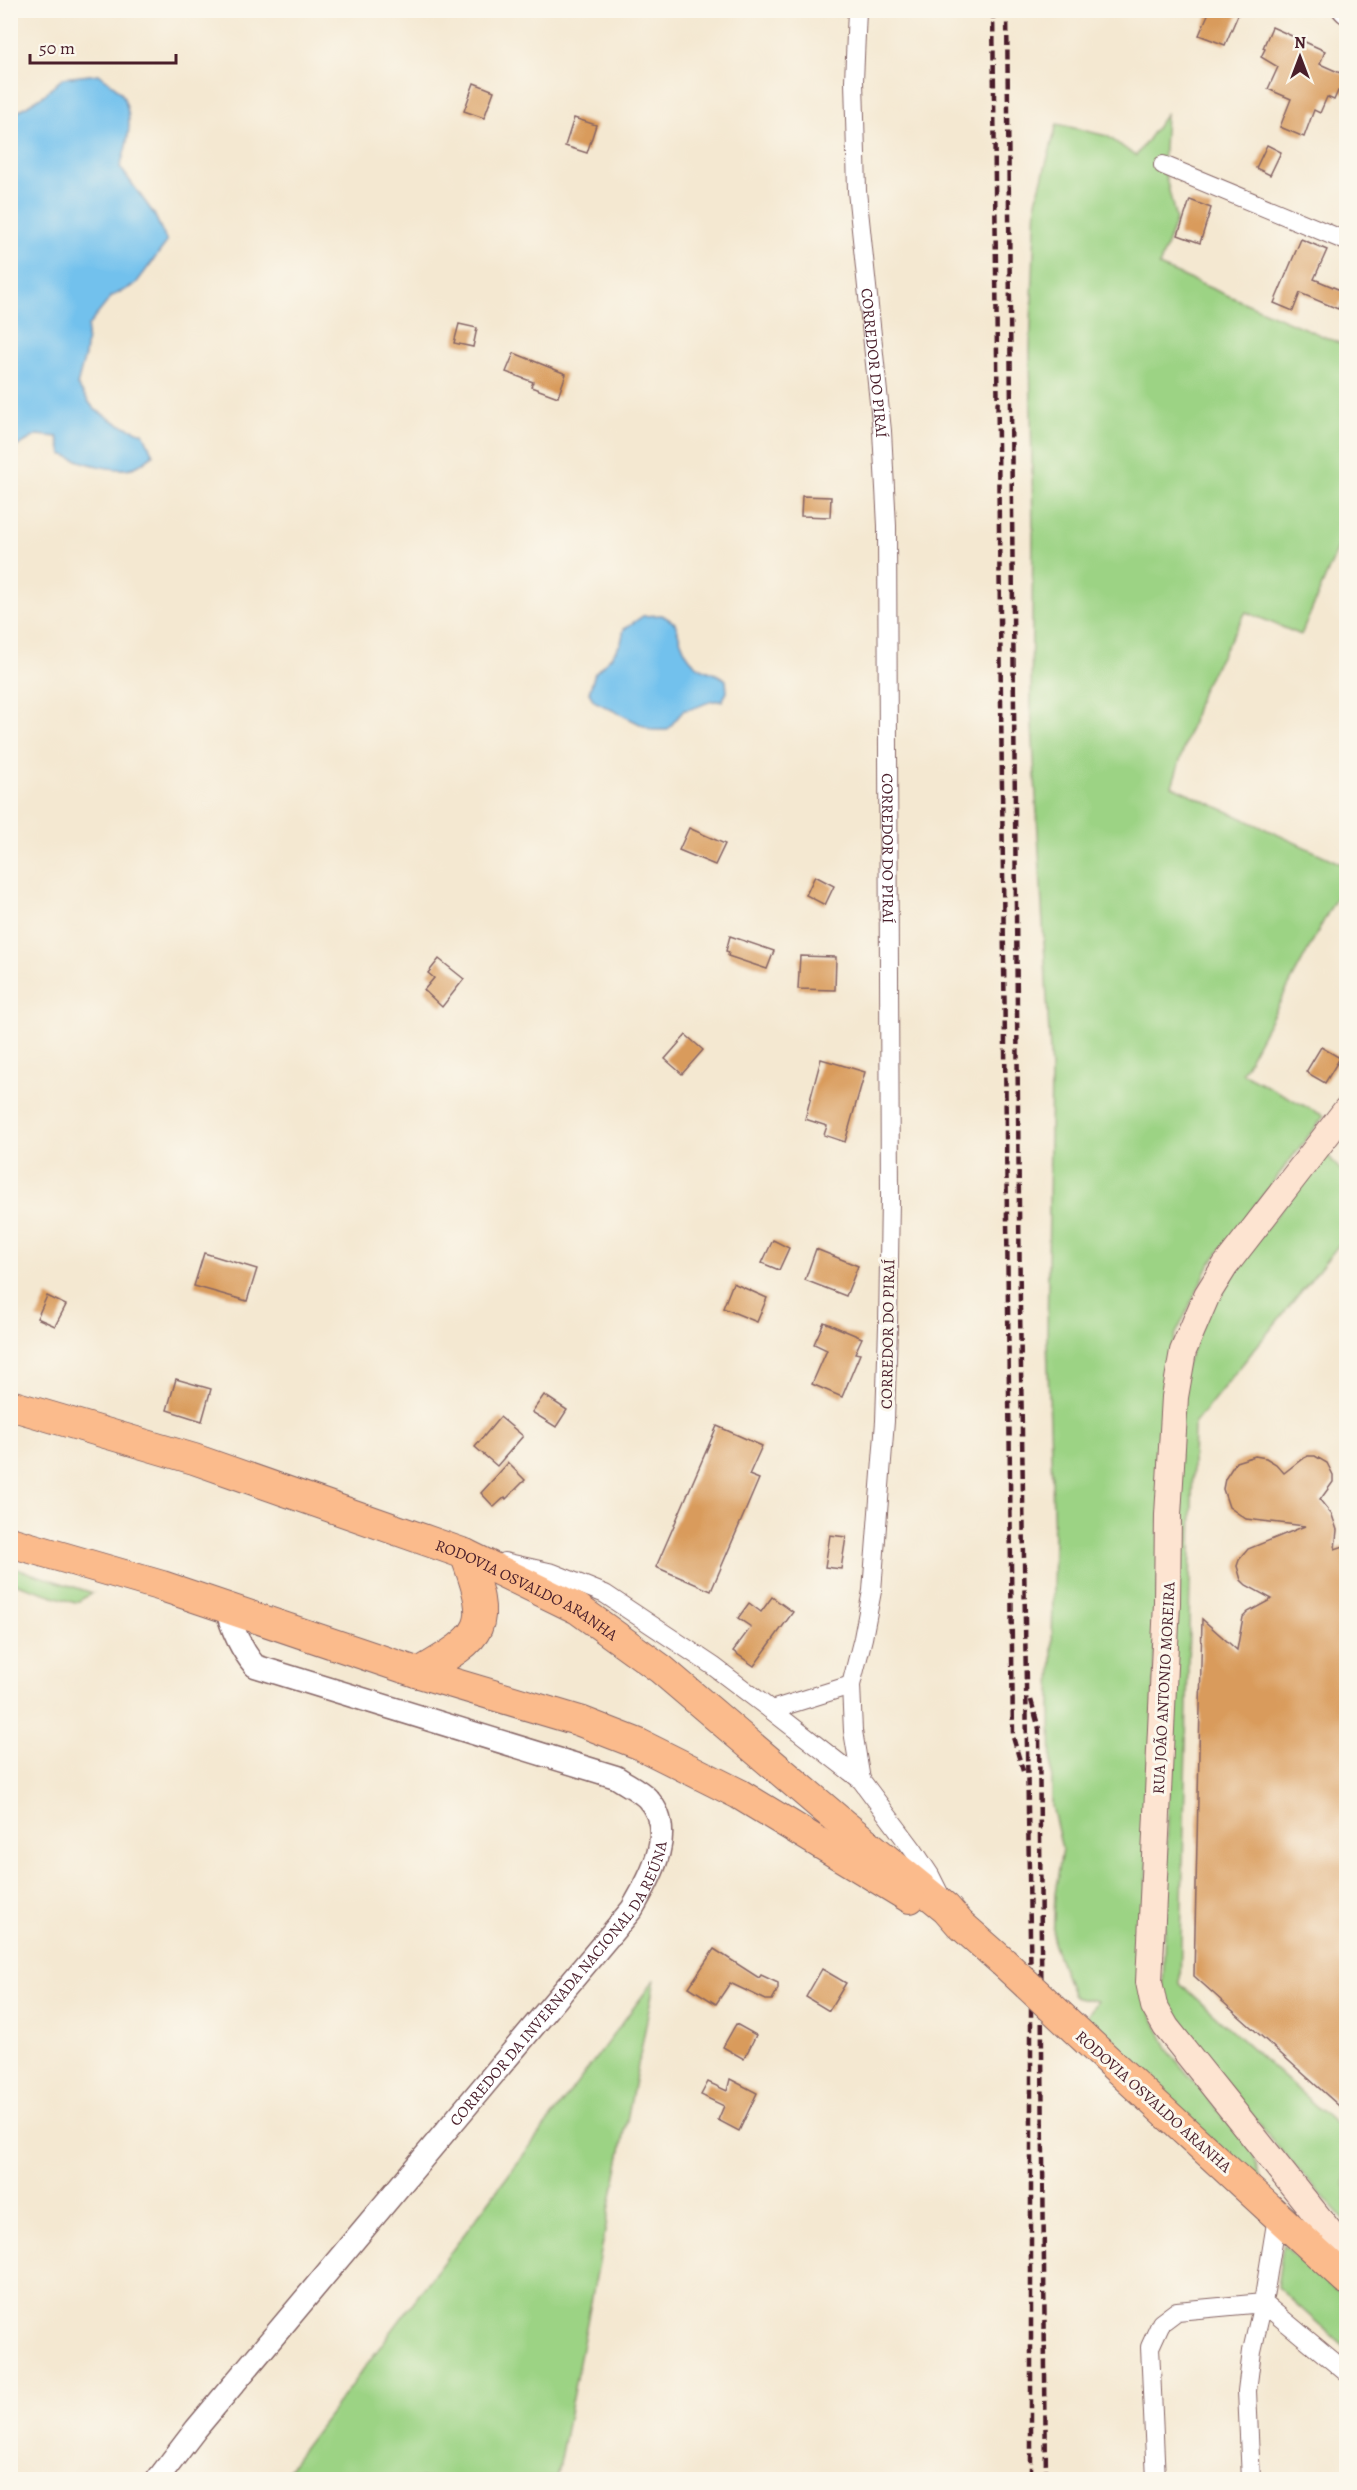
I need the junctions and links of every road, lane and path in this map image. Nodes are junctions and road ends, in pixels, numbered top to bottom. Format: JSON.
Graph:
{"nodes":[{"id":1,"x":857,"y":10,"type":"edge"},
{"id":2,"x":1163,"y":165,"type":"dead end"},
{"id":3,"x":1347,"y":241,"type":"edge"},
{"id":4,"x":1347,"y":1110,"type":"edge"},
{"id":5,"x":10,"y":1405,"type":"edge"},
{"id":6,"x":10,"y":1542,"type":"edge"},
{"id":7,"x":465,"y":1554,"type":"junction"},
{"id":8,"x":226,"y":1606,"type":"junction"},
{"id":9,"x":419,"y":1673,"type":"junction"},
{"id":10,"x":851,"y":1685,"type":"junction"},
{"id":11,"x":771,"y":1710,"type":"junction"},
{"id":12,"x":861,"y":1780,"type":"junction"},
{"id":13,"x":953,"y":1916,"type":"junction"},
{"id":14,"x":1287,"y":2175,"type":"junction"},
{"id":15,"x":1277,"y":2217,"type":"junction"},
{"id":16,"x":1347,"y":2252,"type":"edge"},
{"id":17,"x":1347,"y":2279,"type":"edge"},
{"id":18,"x":1263,"y":2303,"type":"junction"},
{"id":19,"x":1347,"y":2372,"type":"edge"},
{"id":20,"x":157,"y":2480,"type":"edge"},
{"id":21,"x":1156,"y":2480,"type":"edge"},
{"id":22,"x":1251,"y":2480,"type":"edge"}],
"edges":[{"from":1,"to":10,"type":"street","name":"CORREDOR DO PIRAÍ"},
{"from":2,"to":3,"type":"street"},
{"from":4,"to":14,"type":"main road","name":"RUA JOÃO ANTONIO MOREIRA"},
{"from":5,"to":7,"type":"highway","name":"RODOVIA OSVALDO ARANHA"},
{"from":6,"to":8,"type":"highway","name":"RODOVIA OSVALDO ARANHA"},
{"from":7,"to":9,"type":"highway"},
{"from":7,"to":11,"type":"street"},
{"from":7,"to":13,"type":"highway","name":"RODOVIA OSVALDO ARANHA"},
{"from":8,"to":9,"type":"highway","name":"RODOVIA OSVALDO ARANHA"},
{"from":8,"to":20,"type":"street","name":"CORREDOR DA INVERNADA NACIONAL DA REÚNA"},
{"from":9,"to":13,"type":"highway","name":"RODOVIA OSVALDO ARANHA"},
{"from":10,"to":11,"type":"street"},
{"from":10,"to":12,"type":"street","name":"CORREDOR DO PIRAÍ"},
{"from":11,"to":12,"type":"street"},
{"from":12,"to":13,"type":"street"},
{"from":13,"to":15,"type":"highway","name":"RODOVIA OSVALDO ARANHA","bridge":true},
{"from":14,"to":15,"type":"main road"},
{"from":14,"to":16,"type":"main road","name":"RUA JOÃO ANTONIO MOREIRA"},
{"from":15,"to":17,"type":"highway","name":"RODOVIA OSVALDO ARANHA"},
{"from":15,"to":18,"type":"street"},
{"from":18,"to":19,"type":"street"},
{"from":18,"to":21,"type":"street"},
{"from":18,"to":22,"type":"street"}]}
